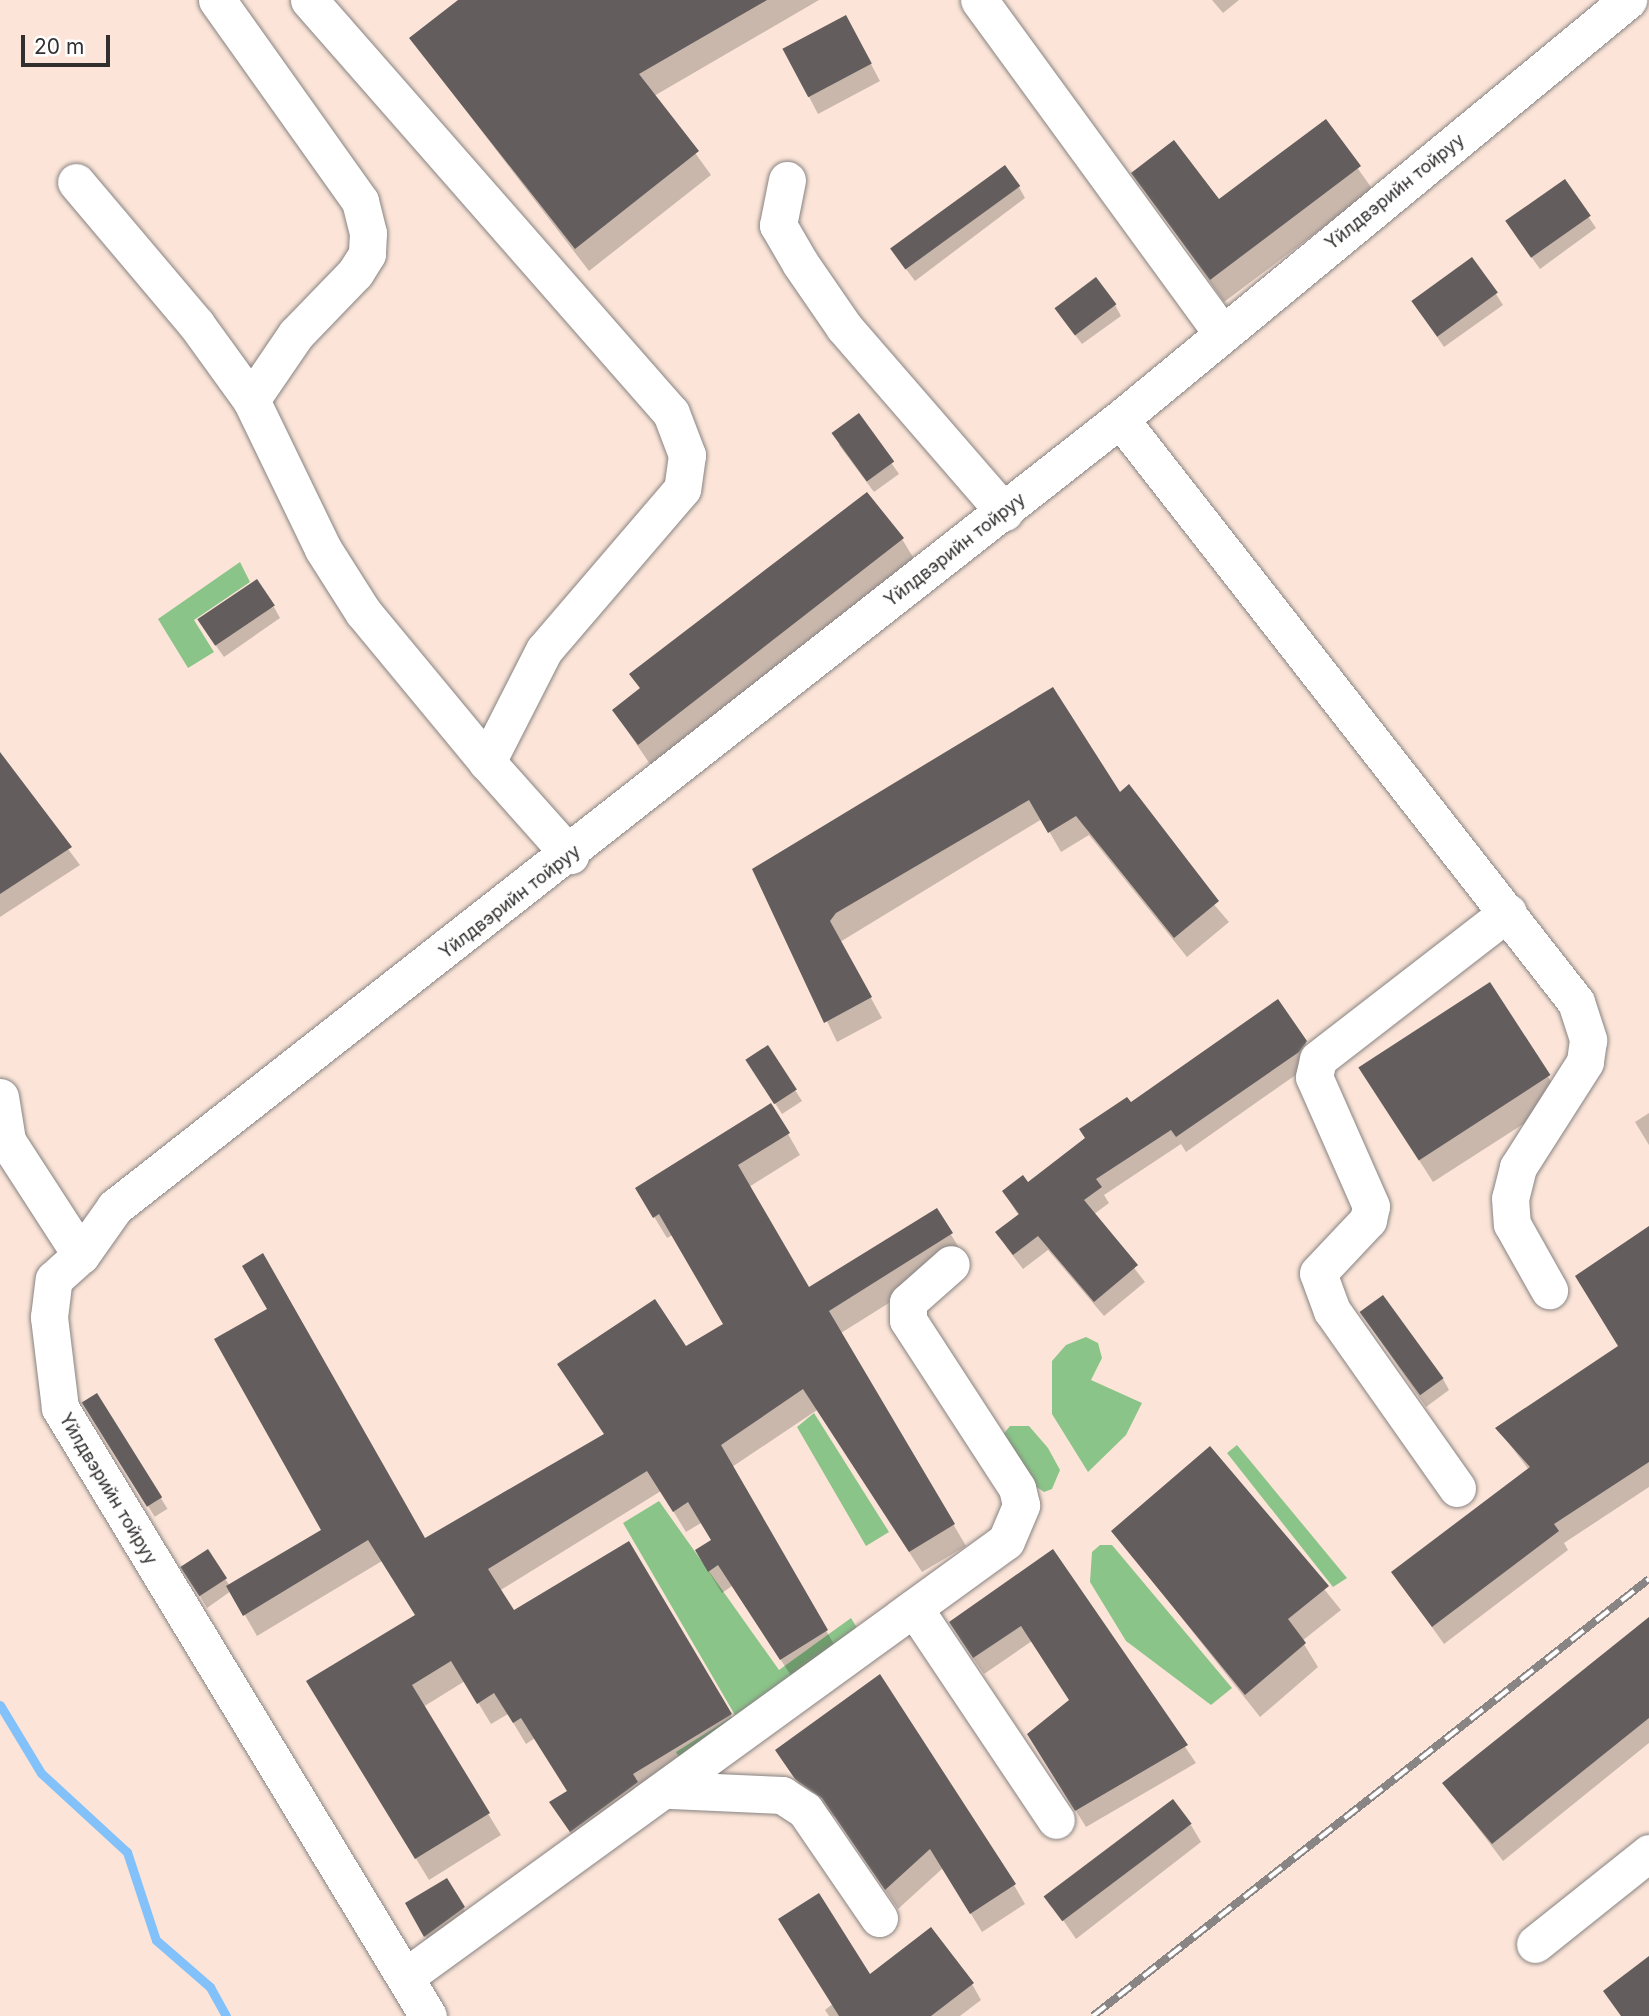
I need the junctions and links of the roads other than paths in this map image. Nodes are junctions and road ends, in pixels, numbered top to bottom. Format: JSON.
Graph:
{"nodes":[{"id":1,"x":217,"y":0,"type":"edge"},
{"id":2,"x":309,"y":0,"type":"edge"},
{"id":3,"x":979,"y":0,"type":"edge"},
{"id":4,"x":1628,"y":0,"type":"edge"},
{"id":5,"x":787,"y":180,"type":"dead end"},
{"id":6,"x":76,"y":182,"type":"dead end"},
{"id":7,"x":1222,"y":333,"type":"junction"},
{"id":8,"x":251,"y":400,"type":"junction"},
{"id":9,"x":1120,"y":419,"type":"junction"},
{"id":10,"x":1004,"y":512,"type":"junction"},
{"id":11,"x":487,"y":762,"type":"junction"},
{"id":12,"x":570,"y":855,"type":"junction"},
{"id":13,"x":1508,"y":912,"type":"junction"},
{"id":14,"x":0,"y":1097,"type":"edge"},
{"id":15,"x":3,"y":1135,"type":"edge"},
{"id":16,"x":81,"y":1255,"type":"junction"},
{"id":17,"x":951,"y":1264,"type":"dead end"},
{"id":18,"x":1549,"y":1290,"type":"dead end"},
{"id":19,"x":1457,"y":1488,"type":"dead end"},
{"id":20,"x":914,"y":1608,"type":"junction"},
{"id":21,"x":671,"y":1790,"type":"junction"},
{"id":22,"x":1056,"y":1820,"type":"dead end"},
{"id":23,"x":1649,"y":1853,"type":"edge"},
{"id":24,"x":879,"y":1918,"type":"dead end"},
{"id":25,"x":1535,"y":1944,"type":"dead end"},
{"id":26,"x":405,"y":1977,"type":"junction"},
{"id":27,"x":429,"y":2016,"type":"edge"}],
"edges":[{"from":1,"to":8,"type":"lane"},
{"from":2,"to":11,"type":"lane"},
{"from":3,"to":7,"type":"lane"},
{"from":4,"to":7,"type":"lane","name":"Үйлдвэрийн тойруу"},
{"from":5,"to":10,"type":"lane"},
{"from":6,"to":8,"type":"lane"},
{"from":7,"to":9,"type":"lane","name":"Үйлдвэрийн тойруу"},
{"from":8,"to":11,"type":"lane"},
{"from":9,"to":10,"type":"lane","name":"Үйлдвэрийн тойруу"},
{"from":9,"to":13,"type":"lane"},
{"from":10,"to":12,"type":"lane","name":"Үйлдвэрийн тойруу"},
{"from":11,"to":12,"type":"lane"},
{"from":12,"to":16,"type":"lane","name":"Үйлдвэрийн тойруу"},
{"from":13,"to":18,"type":"lane"},
{"from":13,"to":19,"type":"lane"},
{"from":14,"to":15,"type":"lane"},
{"from":15,"to":16,"type":"lane"},
{"from":16,"to":26,"type":"lane","name":"Үйлдвэрийн тойруу"},
{"from":17,"to":20,"type":"lane"},
{"from":20,"to":21,"type":"lane"},
{"from":20,"to":22,"type":"lane"},
{"from":21,"to":24,"type":"lane"},
{"from":21,"to":26,"type":"lane"},
{"from":23,"to":25,"type":"lane"},
{"from":26,"to":27,"type":"lane","name":"Үйлдвэрийн тойруу"}]}
